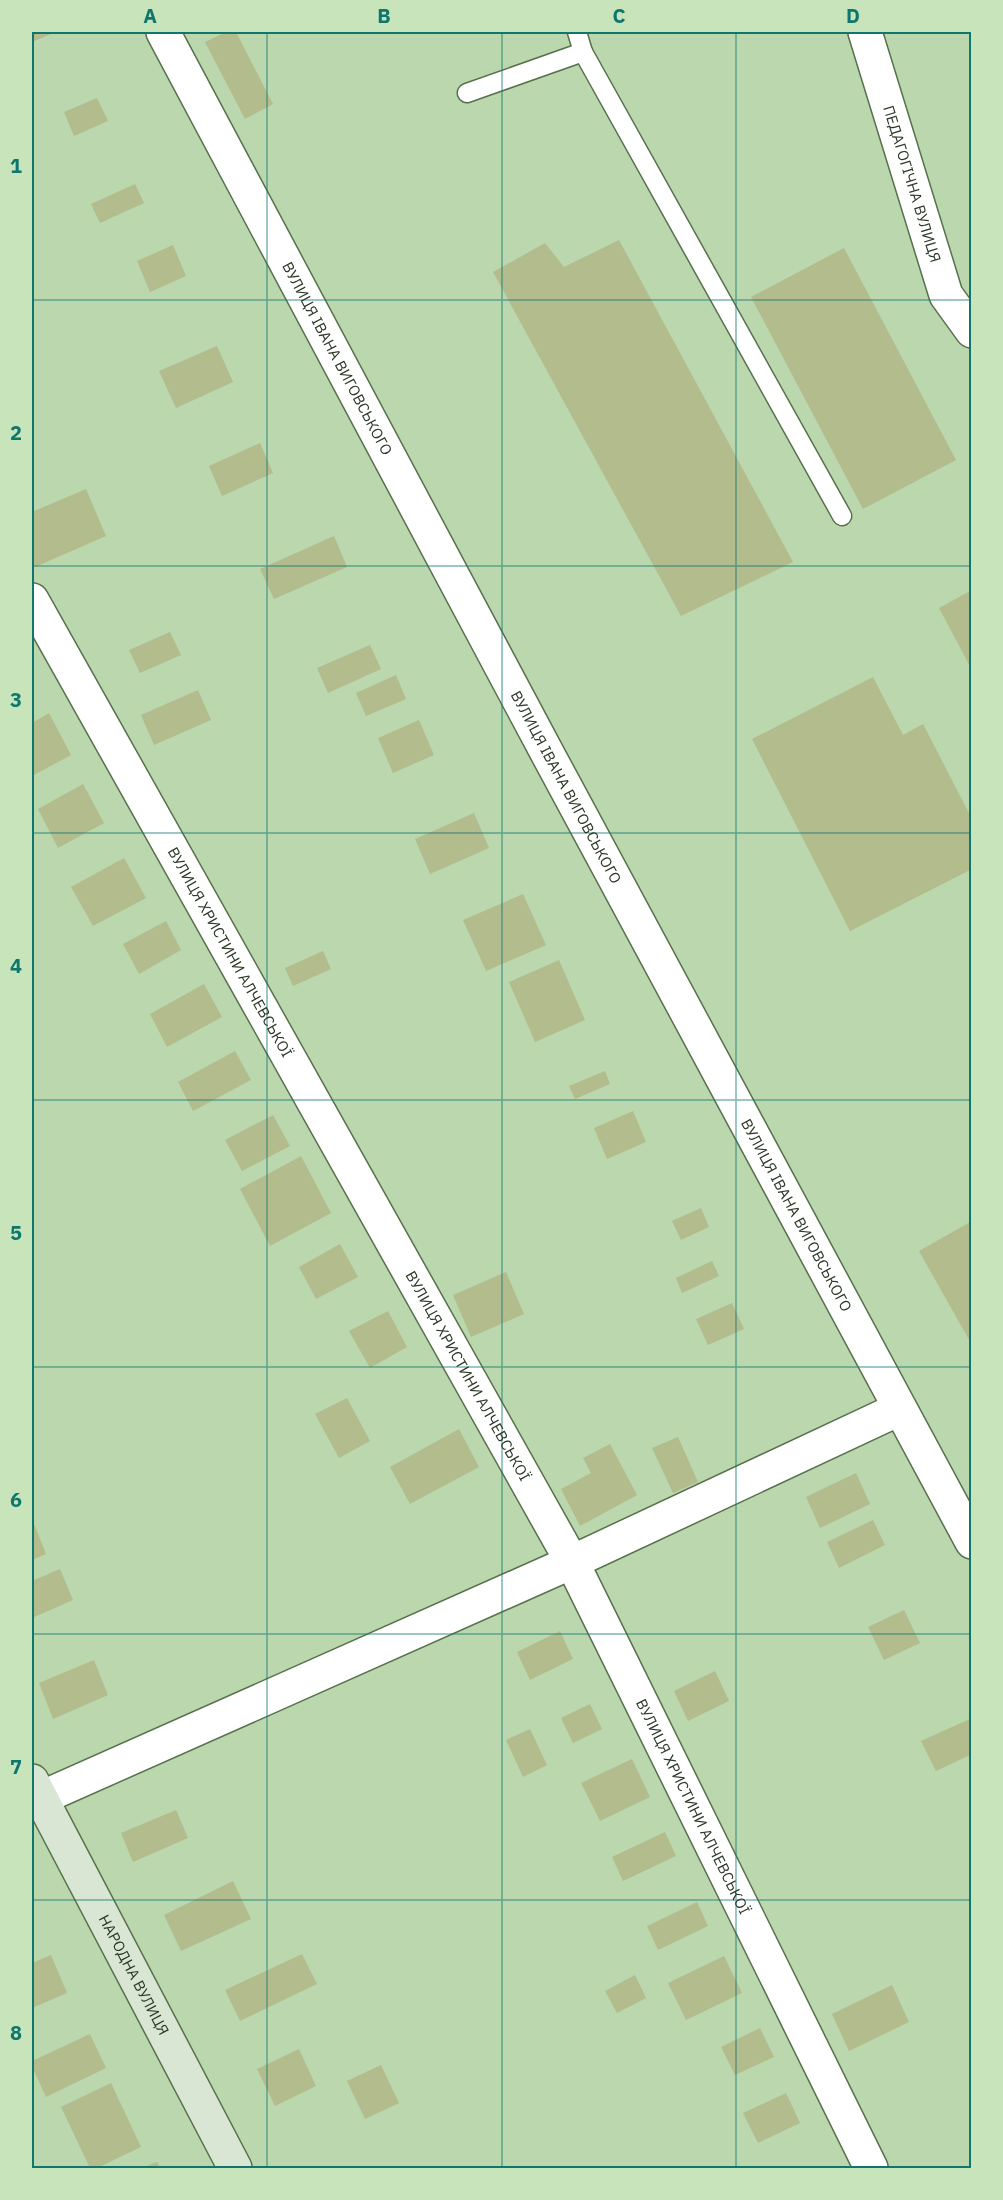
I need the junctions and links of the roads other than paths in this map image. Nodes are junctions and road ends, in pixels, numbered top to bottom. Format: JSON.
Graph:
{"nodes":[{"id":1,"x":164,"y":32,"type":"edge"},
{"id":2,"x":577,"y":32,"type":"edge"},
{"id":3,"x":865,"y":32,"type":"edge"},
{"id":4,"x":583,"y":52,"type":"junction"},
{"id":5,"x":467,"y":93,"type":"dead end"},
{"id":6,"x":972,"y":331,"type":"edge"},
{"id":7,"x":842,"y":516,"type":"dead end"},
{"id":8,"x":32,"y":600,"type":"edge"},
{"id":9,"x":899,"y":1409,"type":"junction"},
{"id":10,"x":972,"y":1542,"type":"edge"},
{"id":11,"x":572,"y":1562,"type":"junction"},
{"id":12,"x":34,"y":1794,"type":"edge"},
{"id":13,"x":235,"y":2169,"type":"edge"},
{"id":14,"x":871,"y":2169,"type":"edge"}],
"edges":[{"from":1,"to":9,"type":"street","name":"ВУЛИЦЯ ІВАНА ВИГОВСЬКОГО"},
{"from":2,"to":4,"type":"lane"},
{"from":3,"to":6,"type":"street","name":"ПЕДАГОГІЧНА ВУЛИЦЯ"},
{"from":4,"to":5,"type":"lane"},
{"from":4,"to":7,"type":"lane"},
{"from":8,"to":11,"type":"street","name":"ВУЛИЦЯ ХРИСТИНИ АЛЧЕВСЬКОЇ"},
{"from":9,"to":10,"type":"street","name":"ВУЛИЦЯ ІВАНА ВИГОВСЬКОГО"},
{"from":9,"to":11,"type":"street"},
{"from":11,"to":12,"type":"street"},
{"from":11,"to":14,"type":"street","name":"ВУЛИЦЯ ХРИСТИНИ АЛЧЕВСЬКОЇ"},
{"from":12,"to":13,"type":"street","name":"НАРОДНА ВУЛИЦЯ"}]}
